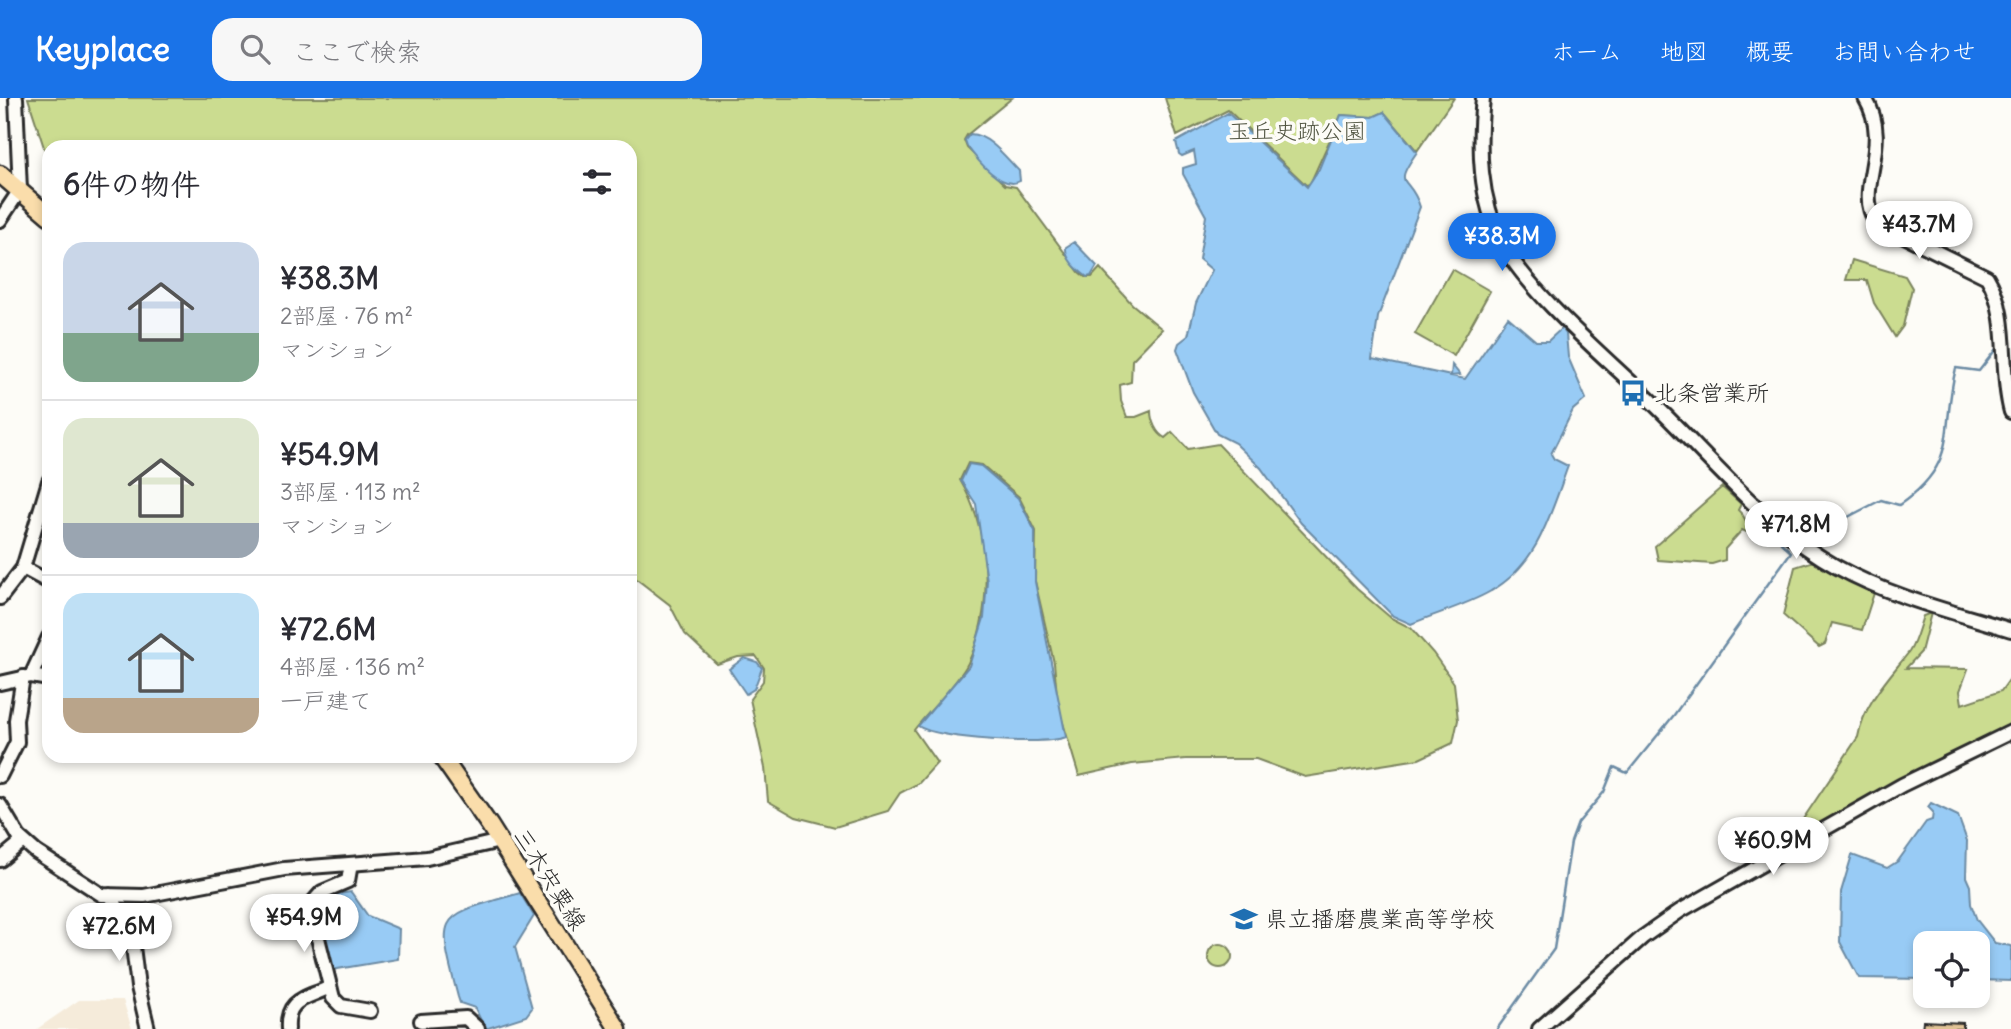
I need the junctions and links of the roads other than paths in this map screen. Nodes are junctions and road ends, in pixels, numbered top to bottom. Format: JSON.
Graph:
{"nodes":[{"id":1,"x":16,"y":98,"type":"edge"},
{"id":2,"x":1483,"y":98,"type":"edge"},
{"id":3,"x":1864,"y":98,"type":"edge"},
{"id":4,"x":0,"y":174,"type":"edge"},
{"id":5,"x":20,"y":190,"type":"junction"},
{"id":6,"x":42,"y":210,"type":"edge"},
{"id":7,"x":0,"y":220,"type":"edge"},
{"id":8,"x":2011,"y":412,"type":"edge"},
{"id":9,"x":42,"y":504,"type":"edge"},
{"id":10,"x":23,"y":568,"type":"junction"},
{"id":11,"x":42,"y":578,"type":"edge"},
{"id":12,"x":0,"y":598,"type":"edge"},
{"id":13,"x":2011,"y":630,"type":"edge"},
{"id":14,"x":42,"y":649,"type":"edge"},
{"id":15,"x":27,"y":676,"type":"junction"},
{"id":16,"x":42,"y":678,"type":"edge"},
{"id":17,"x":0,"y":683,"type":"edge"},
{"id":18,"x":2011,"y":732,"type":"edge"},
{"id":19,"x":446,"y":763,"type":"edge"},
{"id":20,"x":0,"y":776,"type":"edge"},
{"id":21,"x":0,"y":805,"type":"edge"},
{"id":22,"x":23,"y":841,"type":"junction"},
{"id":23,"x":499,"y":841,"type":"junction"},
{"id":24,"x":0,"y":860,"type":"edge"},
{"id":25,"x":351,"y":864,"type":"junction"},
{"id":26,"x":110,"y":895,"type":"junction"},
{"id":27,"x":330,"y":987,"type":"junction"},
{"id":28,"x":370,"y":1011,"type":"dead end"},
{"id":29,"x":421,"y":1021,"type":"dead end"},
{"id":30,"x":148,"y":1029,"type":"edge"},
{"id":31,"x":288,"y":1029,"type":"edge"},
{"id":32,"x":478,"y":1029,"type":"edge"},
{"id":33,"x":618,"y":1029,"type":"edge"},
{"id":34,"x":1539,"y":1029,"type":"edge"}],
"edges":[{"from":1,"to":5,"type":"street"},
{"from":2,"to":13,"type":"street"},
{"from":3,"to":8,"type":"street"},
{"from":4,"to":5,"type":"main road"},
{"from":5,"to":6,"type":"main road"},
{"from":5,"to":7,"type":"street"},
{"from":9,"to":10,"type":"street"},
{"from":10,"to":11,"type":"street"},
{"from":10,"to":12,"type":"street"},
{"from":14,"to":15,"type":"street"},
{"from":15,"to":16,"type":"street"},
{"from":15,"to":17,"type":"street"},
{"from":15,"to":20,"type":"street"},
{"from":18,"to":34,"type":"street"},
{"from":19,"to":23,"type":"main road","name":"三木宍粟線"},
{"from":21,"to":22,"type":"street"},
{"from":22,"to":24,"type":"street"},
{"from":22,"to":26,"type":"street"},
{"from":23,"to":25,"type":"street"},
{"from":23,"to":33,"type":"main road","name":"三木宍粟線"},
{"from":25,"to":26,"type":"street"},
{"from":25,"to":27,"type":"street"},
{"from":26,"to":30,"type":"street"},
{"from":27,"to":28,"type":"street"},
{"from":27,"to":31,"type":"street"},
{"from":29,"to":32,"type":"street"}]}
